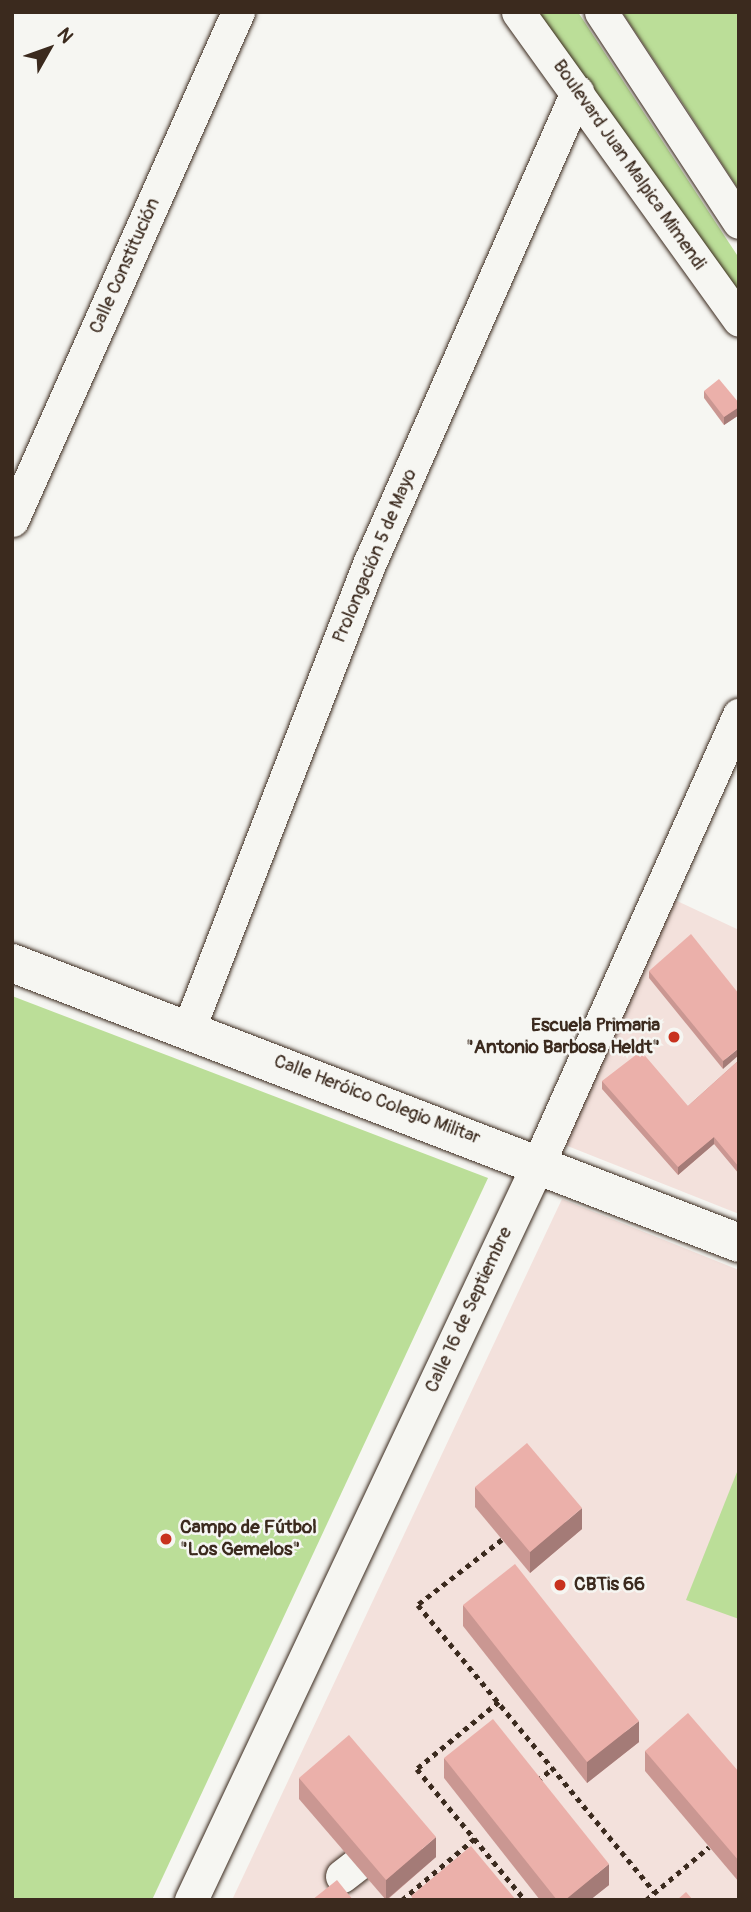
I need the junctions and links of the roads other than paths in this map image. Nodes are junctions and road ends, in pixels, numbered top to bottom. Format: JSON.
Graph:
{"nodes":[{"id":1,"x":238,"y":12,"type":"edge"},
{"id":2,"x":518,"y":12,"type":"edge"},
{"id":3,"x":601,"y":12,"type":"edge"},
{"id":4,"x":577,"y":92,"type":"junction"},
{"id":5,"x":739,"y":222,"type":"edge"},
{"id":6,"x":739,"y":320,"type":"edge"},
{"id":7,"x":12,"y":520,"type":"edge"},
{"id":8,"x":739,"y":715,"type":"edge"},
{"id":9,"x":12,"y":962,"type":"edge"},
{"id":10,"x":189,"y":1028,"type":"junction"},
{"id":11,"x":539,"y":1162,"type":"junction"},
{"id":12,"x":739,"y":1243,"type":"edge"},
{"id":13,"x":191,"y":1900,"type":"edge"}],
"edges":[{"from":1,"to":7,"type":"street","name":"Calle Constitución"},
{"from":2,"to":4,"type":"street","name":"Boulevard Juan Malpica Mimendi"},
{"from":3,"to":5,"type":"street"},
{"from":4,"to":6,"type":"street","name":"Boulevard Juan Malpica Mimendi"},
{"from":4,"to":10,"type":"street","name":"Prolongación 5 de Mayo"},
{"from":8,"to":11,"type":"street","name":"Calle 16 de Septiembre"},
{"from":9,"to":10,"type":"street","name":"Calle Heróico Colegio Militar"},
{"from":10,"to":11,"type":"street","name":"Calle Heróico Colegio Militar"},
{"from":11,"to":12,"type":"street","name":"Calle Heróico Colegio Militar"},
{"from":11,"to":13,"type":"street","name":"Calle 16 de Septiembre"}]}
